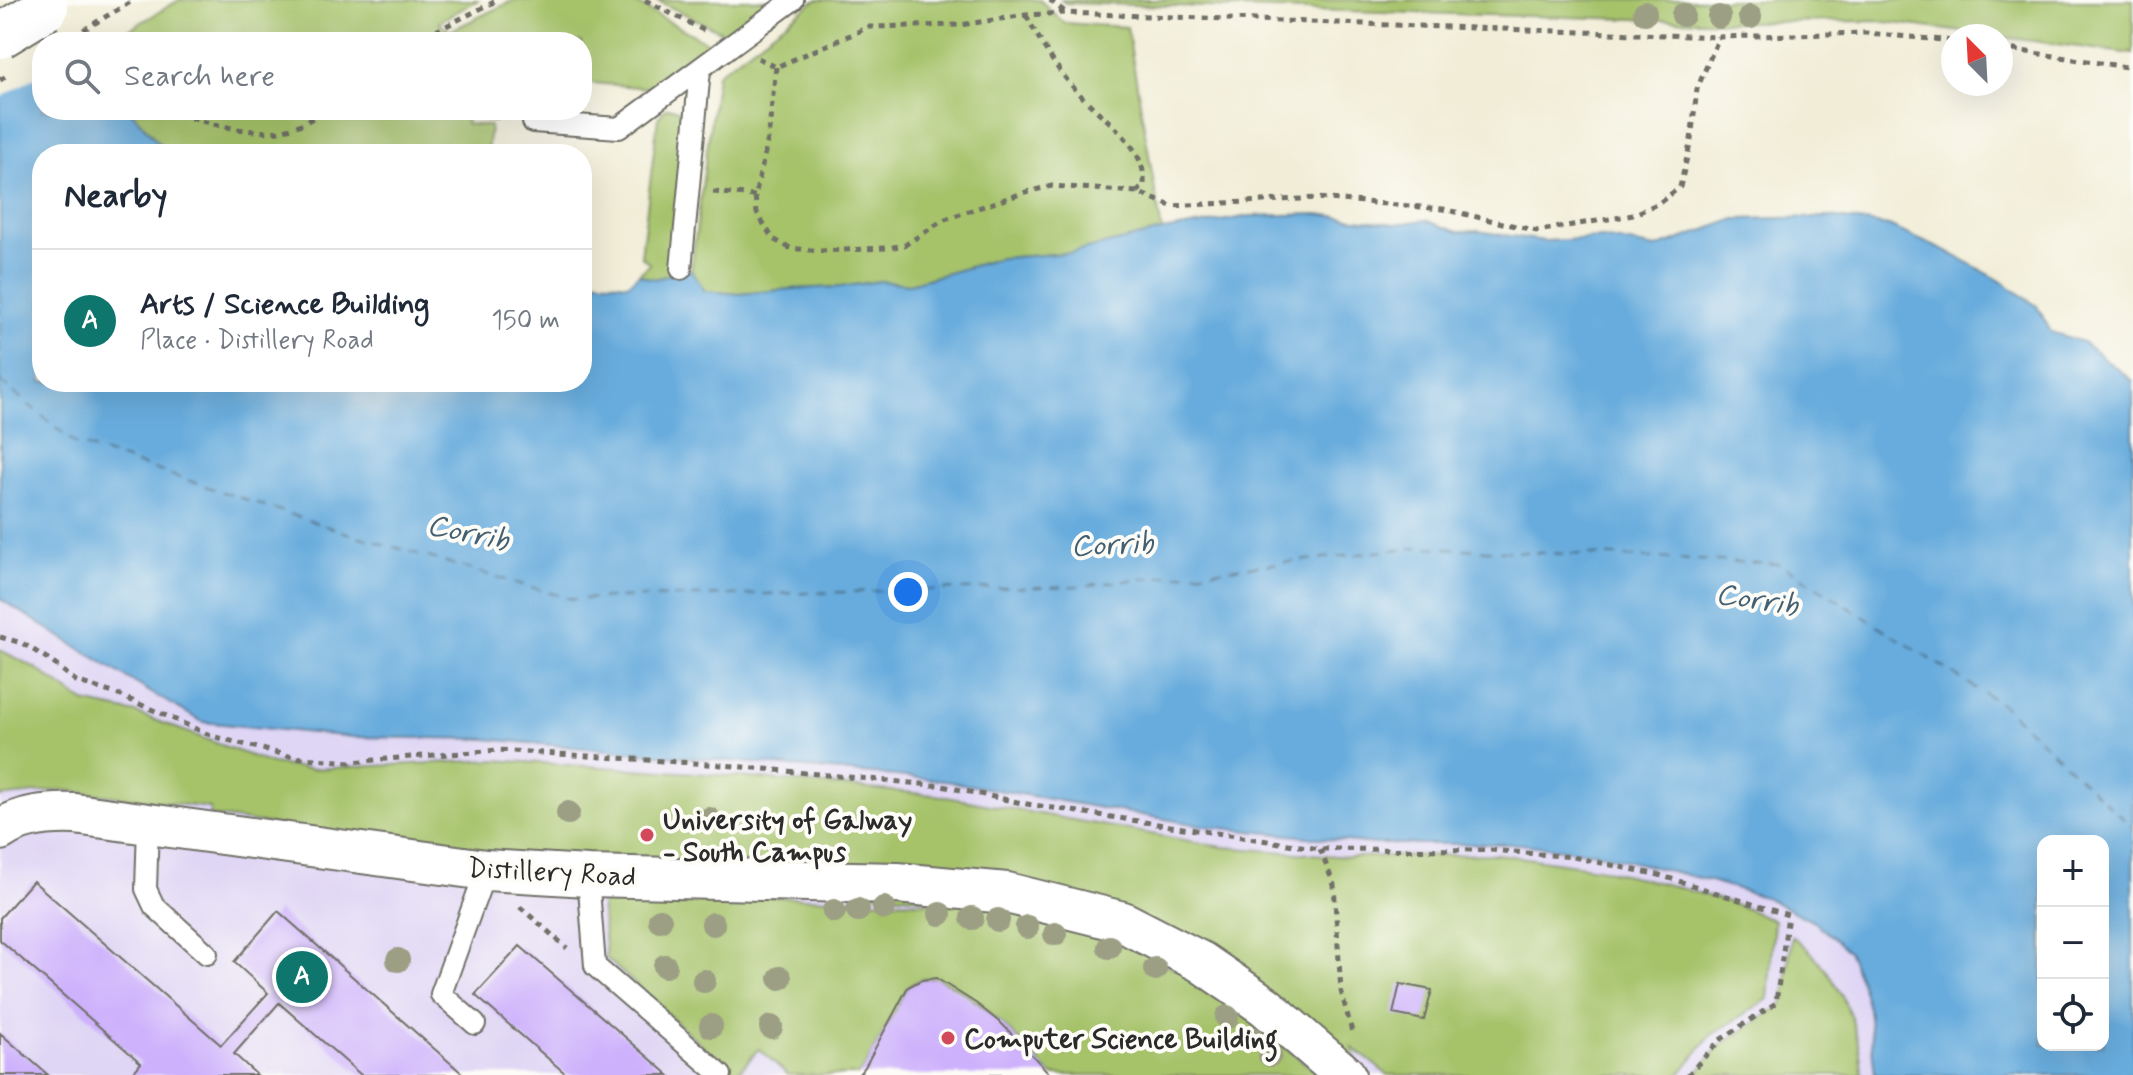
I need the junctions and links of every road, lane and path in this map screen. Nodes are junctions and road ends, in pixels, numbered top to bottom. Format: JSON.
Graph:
{"nodes":[{"id":1,"x":134,"y":0,"type":"edge"},
{"id":2,"x":498,"y":0,"type":"edge"},
{"id":3,"x":645,"y":0,"type":"edge"},
{"id":4,"x":793,"y":0,"type":"edge"},
{"id":5,"x":1050,"y":0,"type":"edge"},
{"id":6,"x":1065,"y":13,"type":"junction"},
{"id":7,"x":1026,"y":15,"type":"junction"},
{"id":8,"x":61,"y":22,"type":"joint"},
{"id":9,"x":434,"y":32,"type":"edge"},
{"id":10,"x":0,"y":36,"type":"edge"},
{"id":11,"x":1719,"y":37,"type":"junction"},
{"id":12,"x":1941,"y":40,"type":"edge"},
{"id":13,"x":733,"y":45,"type":"junction"},
{"id":14,"x":2013,"y":50,"type":"edge"},
{"id":15,"x":776,"y":67,"type":"junction"},
{"id":16,"x":2133,"y":68,"type":"edge"},
{"id":17,"x":700,"y":70,"type":"junction"},
{"id":18,"x":196,"y":120,"type":"edge"},
{"id":19,"x":311,"y":120,"type":"edge"},
{"id":20,"x":533,"y":122,"type":"dead end"},
{"id":21,"x":689,"y":189,"type":"junction"},
{"id":22,"x":1137,"y":192,"type":"junction"},
{"id":23,"x":755,"y":196,"type":"junction"},
{"id":24,"x":681,"y":269,"type":"dead end"},
{"id":25,"x":0,"y":637,"type":"edge"},
{"id":26,"x":148,"y":825,"type":"junction"},
{"id":27,"x":0,"y":830,"type":"edge"},
{"id":28,"x":1320,"y":849,"type":"junction"},
{"id":29,"x":486,"y":870,"type":"junction"},
{"id":30,"x":588,"y":876,"type":"junction"},
{"id":31,"x":207,"y":954,"type":"dead end"},
{"id":32,"x":595,"y":966,"type":"junction"},
{"id":33,"x":475,"y":1024,"type":"dead end"},
{"id":34,"x":1350,"y":1059,"type":"edge"},
{"id":35,"x":721,"y":1075,"type":"edge"},
{"id":36,"x":1688,"y":1075,"type":"edge"}],
"edges":[{"from":1,"to":8,"type":"path"},
{"from":2,"to":9,"type":"path"},
{"from":3,"to":13,"type":"path"},
{"from":4,"to":13,"type":"lane"},
{"from":5,"to":6,"type":"path"},
{"from":6,"to":7,"type":"path"},
{"from":6,"to":11,"type":"path"},
{"from":7,"to":15,"type":"path"},
{"from":7,"to":22,"type":"path"},
{"from":8,"to":10,"type":"highway","bridge":true},
{"from":11,"to":12,"type":"path"},
{"from":11,"to":22,"type":"path"},
{"from":13,"to":15,"type":"path"},
{"from":13,"to":17,"type":"lane"},
{"from":14,"to":16,"type":"path"},
{"from":15,"to":23,"type":"path"},
{"from":17,"to":20,"type":"lane"},
{"from":17,"to":21,"type":"lane"},
{"from":18,"to":19,"type":"path"},
{"from":21,"to":23,"type":"path"},
{"from":21,"to":24,"type":"lane"},
{"from":22,"to":23,"type":"path"},
{"from":25,"to":28,"type":"path"},
{"from":26,"to":27,"type":"street","name":"Distillery Road"},
{"from":26,"to":29,"type":"street","name":"Distillery Road"},
{"from":26,"to":31,"type":"lane"},
{"from":28,"to":34,"type":"path"},
{"from":28,"to":36,"type":"path"},
{"from":29,"to":30,"type":"street","name":"Distillery Road"},
{"from":29,"to":32,"type":"path"},
{"from":29,"to":33,"type":"lane"},
{"from":30,"to":32,"type":"lane"},
{"from":30,"to":34,"type":"street","name":"Distillery Road"},
{"from":32,"to":35,"type":"lane"}]}
